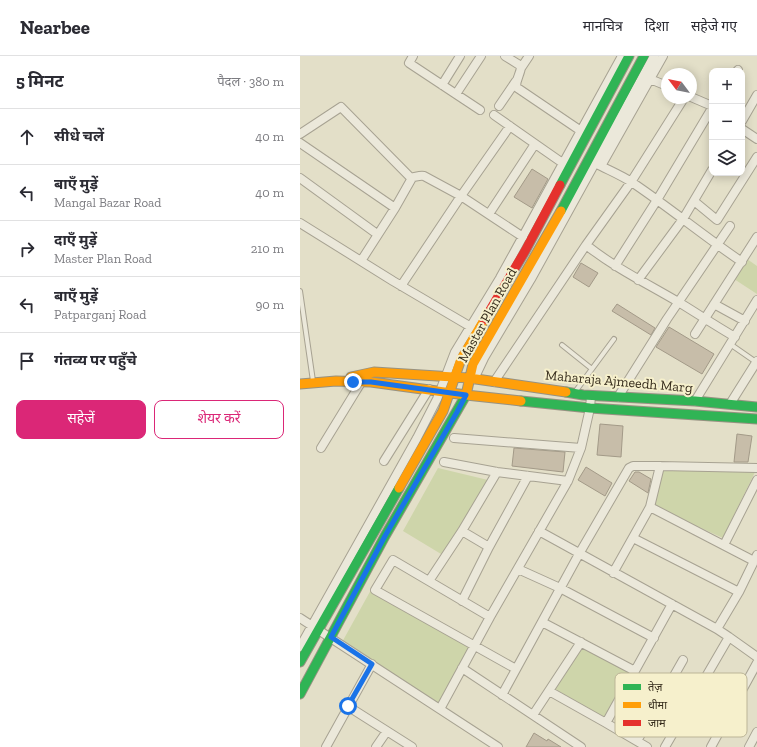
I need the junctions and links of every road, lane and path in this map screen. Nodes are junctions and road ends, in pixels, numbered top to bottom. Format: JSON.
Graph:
{"nodes":[{"id":1,"x":413,"y":56,"type":"edge"},
{"id":2,"x":460,"y":56,"type":"edge"},
{"id":3,"x":481,"y":56,"type":"edge"},
{"id":4,"x":505,"y":56,"type":"edge"},
{"id":5,"x":529,"y":56,"type":"edge"},
{"id":6,"x":622,"y":56,"type":"edge"},
{"id":7,"x":629,"y":56,"type":"edge"},
{"id":8,"x":644,"y":56,"type":"edge"},
{"id":9,"x":654,"y":56,"type":"edge"},
{"id":10,"x":663,"y":56,"type":"edge"},
{"id":11,"x":521,"y":68,"type":"junction"},
{"id":12,"x":650,"y":79,"type":"junction"},
{"id":13,"x":516,"y":81,"type":"junction"},
{"id":14,"x":661,"y":84,"type":"edge"},
{"id":15,"x":442,"y":85,"type":"junction"},
{"id":16,"x":456,"y":94,"type":"junction"},
{"id":17,"x":757,"y":95,"type":"edge"},
{"id":18,"x":697,"y":99,"type":"edge"},
{"id":19,"x":680,"y":104,"type":"edge"},
{"id":20,"x":709,"y":105,"type":"edge"},
{"id":21,"x":499,"y":106,"type":"dead end"},
{"id":22,"x":480,"y":110,"type":"dead end"},
{"id":23,"x":709,"y":112,"type":"edge"},
{"id":24,"x":494,"y":115,"type":"dead end"},
{"id":25,"x":745,"y":116,"type":"edge"},
{"id":26,"x":510,"y":126,"type":"junction"},
{"id":27,"x":581,"y":130,"type":"junction"},
{"id":28,"x":745,"y":131,"type":"edge"},
{"id":29,"x":300,"y":134,"type":"edge"},
{"id":30,"x":757,"y":139,"type":"edge"},
{"id":31,"x":300,"y":143,"type":"edge"},
{"id":32,"x":535,"y":144,"type":"junction"},
{"id":33,"x":757,"y":157,"type":"edge"},
{"id":34,"x":564,"y":164,"type":"junction"},
{"id":35,"x":598,"y":164,"type":"junction"},
{"id":36,"x":709,"y":175,"type":"edge"},
{"id":37,"x":300,"y":178,"type":"edge"},
{"id":38,"x":412,"y":178,"type":"junction"},
{"id":39,"x":631,"y":182,"type":"junction"},
{"id":40,"x":461,"y":196,"type":"junction"},
{"id":41,"x":657,"y":200,"type":"junction"},
{"id":42,"x":694,"y":201,"type":"junction"},
{"id":43,"x":394,"y":208,"type":"junction"},
{"id":44,"x":489,"y":214,"type":"junction"},
{"id":45,"x":683,"y":219,"type":"junction"},
{"id":46,"x":300,"y":223,"type":"edge"},
{"id":47,"x":730,"y":226,"type":"dead end"},
{"id":48,"x":377,"y":234,"type":"junction"},
{"id":49,"x":523,"y":237,"type":"junction"},
{"id":50,"x":757,"y":237,"type":"edge"},
{"id":51,"x":586,"y":245,"type":"junction"},
{"id":52,"x":717,"y":245,"type":"junction"},
{"id":53,"x":361,"y":261,"type":"junction"},
{"id":54,"x":742,"y":262,"type":"junction"},
{"id":55,"x":615,"y":266,"type":"junction"},
{"id":56,"x":638,"y":280,"type":"junction"},
{"id":57,"x":401,"y":286,"type":"junction"},
{"id":58,"x":300,"y":291,"type":"edge"},
{"id":59,"x":757,"y":300,"type":"edge"},
{"id":60,"x":679,"y":303,"type":"junction"},
{"id":61,"x":714,"y":304,"type":"junction"},
{"id":62,"x":704,"y":318,"type":"junction"},
{"id":63,"x":745,"y":321,"type":"junction"},
{"id":64,"x":471,"y":327,"type":"junction"},
{"id":65,"x":695,"y":334,"type":"dead end"},
{"id":66,"x":735,"y":337,"type":"junction"},
{"id":67,"x":614,"y":339,"type":"dead end"},
{"id":68,"x":730,"y":344,"type":"junction"},
{"id":69,"x":562,"y":345,"type":"dead end"},
{"id":70,"x":756,"y":362,"type":"edge"},
{"id":71,"x":592,"y":369,"type":"junction"},
{"id":72,"x":450,"y":377,"type":"junction"},
{"id":73,"x":472,"y":379,"type":"junction"},
{"id":74,"x":336,"y":381,"type":"junction"},
{"id":75,"x":362,"y":381,"type":"junction"},
{"id":76,"x":494,"y":382,"type":"junction"},
{"id":77,"x":313,"y":383,"type":"junction"},
{"id":78,"x":300,"y":384,"type":"edge"},
{"id":79,"x":429,"y":389,"type":"junction"},
{"id":80,"x":440,"y":391,"type":"junction"},
{"id":81,"x":450,"y":392,"type":"junction"},
{"id":82,"x":573,"y":394,"type":"junction"},
{"id":83,"x":466,"y":395,"type":"junction"},
{"id":84,"x":591,"y":396,"type":"junction"},
{"id":85,"x":618,"y":397,"type":"junction"},
{"id":86,"x":695,"y":401,"type":"junction"},
{"id":87,"x":730,"y":404,"type":"junction"},
{"id":88,"x":757,"y":407,"type":"edge"},
{"id":89,"x":590,"y":408,"type":"junction"},
{"id":90,"x":757,"y":419,"type":"edge"},
{"id":91,"x":454,"y":438,"type":"dead end"},
{"id":92,"x":321,"y":448,"type":"dead end"},
{"id":93,"x":581,"y":448,"type":"junction"},
{"id":94,"x":384,"y":461,"type":"dead end"},
{"id":95,"x":444,"y":462,"type":"dead end"},
{"id":96,"x":660,"y":466,"type":"junction"},
{"id":97,"x":757,"y":468,"type":"edge"},
{"id":98,"x":497,"y":472,"type":"junction"},
{"id":99,"x":528,"y":476,"type":"junction"},
{"id":100,"x":568,"y":480,"type":"junction"},
{"id":101,"x":757,"y":480,"type":"edge"},
{"id":102,"x":650,"y":507,"type":"junction"},
{"id":103,"x":462,"y":531,"type":"junction"},
{"id":104,"x":539,"y":532,"type":"junction"},
{"id":105,"x":633,"y":538,"type":"junction"},
{"id":106,"x":724,"y":544,"type":"junction"},
{"id":107,"x":489,"y":547,"type":"junction"},
{"id":108,"x":579,"y":554,"type":"junction"},
{"id":109,"x":755,"y":558,"type":"edge"},
{"id":110,"x":518,"y":569,"type":"junction"},
{"id":111,"x":613,"y":573,"type":"junction"},
{"id":112,"x":429,"y":581,"type":"junction"},
{"id":113,"x":560,"y":588,"type":"junction"},
{"id":114,"x":739,"y":592,"type":"junction"},
{"id":115,"x":462,"y":601,"type":"junction"},
{"id":116,"x":672,"y":604,"type":"junction"},
{"id":117,"x":490,"y":617,"type":"junction"},
{"id":118,"x":300,"y":618,"type":"edge"},
{"id":119,"x":542,"y":622,"type":"junction"},
{"id":120,"x":315,"y":627,"type":"junction"},
{"id":121,"x":717,"y":629,"type":"junction"},
{"id":122,"x":331,"y":637,"type":"junction"},
{"id":123,"x":729,"y":637,"type":"junction"},
{"id":124,"x":654,"y":638,"type":"junction"},
{"id":125,"x":580,"y":642,"type":"junction"},
{"id":126,"x":475,"y":645,"type":"junction"},
{"id":127,"x":300,"y":647,"type":"edge"},
{"id":128,"x":757,"y":658,"type":"edge"},
{"id":129,"x":683,"y":660,"type":"dead end"},
{"id":130,"x":300,"y":662,"type":"edge"},
{"id":131,"x":757,"y":663,"type":"edge"},
{"id":132,"x":372,"y":664,"type":"junction"},
{"id":133,"x":462,"y":668,"type":"junction"},
{"id":134,"x":516,"y":669,"type":"junction"},
{"id":135,"x":635,"y":671,"type":"joint"},
{"id":136,"x":676,"y":673,"type":"edge"},
{"id":137,"x":708,"y":673,"type":"edge"},
{"id":138,"x":747,"y":681,"type":"edge"},
{"id":139,"x":549,"y":691,"type":"junction"},
{"id":140,"x":300,"y":694,"type":"edge"},
{"id":141,"x":502,"y":695,"type":"junction"},
{"id":142,"x":348,"y":706,"type":"junction"},
{"id":143,"x":615,"y":707,"type":"edge"},
{"id":144,"x":440,"y":709,"type":"junction"},
{"id":145,"x":533,"y":715,"type":"junction"},
{"id":146,"x":606,"y":723,"type":"junction"},
{"id":147,"x":615,"y":728,"type":"edge"},
{"id":148,"x":386,"y":731,"type":"junction"},
{"id":149,"x":757,"y":732,"type":"edge"},
{"id":150,"x":630,"y":737,"type":"edge"},
{"id":151,"x":639,"y":737,"type":"edge"},
{"id":152,"x":671,"y":737,"type":"edge"},
{"id":153,"x":716,"y":737,"type":"edge"},
{"id":154,"x":637,"y":741,"type":"junction"},
{"id":155,"x":496,"y":746,"type":"edge"},
{"id":156,"x":326,"y":747,"type":"edge"},
{"id":157,"x":376,"y":747,"type":"edge"},
{"id":158,"x":412,"y":747,"type":"edge"},
{"id":159,"x":581,"y":747,"type":"edge"},
{"id":160,"x":647,"y":747,"type":"edge"},
{"id":161,"x":665,"y":747,"type":"edge"},
{"id":162,"x":711,"y":747,"type":"edge"},
{"id":163,"x":749,"y":747,"type":"edge"}],
"edges":[{"from":1,"to":15,"type":"street"},
{"from":2,"to":15,"type":"street"},
{"from":3,"to":16,"type":"street"},
{"from":4,"to":11,"type":"street"},
{"from":5,"to":11,"type":"street"},
{"from":6,"to":27,"type":"street"},
{"from":7,"to":72,"type":"main road","name":"Master Plan Road"},
{"from":8,"to":73,"type":"main road","name":"Master Plan Road"},
{"from":9,"to":35,"type":"street"},
{"from":10,"to":12,"type":"street"},
{"from":11,"to":13,"type":"street"},
{"from":12,"to":14,"type":"street"},
{"from":12,"to":35,"type":"street"},
{"from":13,"to":21,"type":"street"},
{"from":13,"to":27,"type":"street"},
{"from":15,"to":16,"type":"street"},
{"from":16,"to":22,"type":"street"},
{"from":17,"to":25,"type":"street"},
{"from":18,"to":20,"type":"street"},
{"from":19,"to":39,"type":"street"},
{"from":23,"to":41,"type":"street"},
{"from":24,"to":26,"type":"street"},
{"from":26,"to":32,"type":"street"},
{"from":26,"to":40,"type":"street"},
{"from":27,"to":34,"type":"street"},
{"from":28,"to":30,"type":"street"},
{"from":29,"to":38,"type":"street"},
{"from":31,"to":43,"type":"street"},
{"from":32,"to":34,"type":"street"},
{"from":32,"to":44,"type":"street"},
{"from":33,"to":42,"type":"street"},
{"from":34,"to":49,"type":"street"},
{"from":35,"to":39,"type":"street"},
{"from":35,"to":73,"type":"street"},
{"from":36,"to":42,"type":"street"},
{"from":37,"to":48,"type":"street"},
{"from":38,"to":40,"type":"street"},
{"from":38,"to":43,"type":"street"},
{"from":39,"to":41,"type":"street"},
{"from":39,"to":51,"type":"street"},
{"from":40,"to":44,"type":"street"},
{"from":40,"to":57,"type":"street"},
{"from":41,"to":45,"type":"street"},
{"from":41,"to":55,"type":"street"},
{"from":42,"to":45,"type":"street"},
{"from":43,"to":48,"type":"street"},
{"from":44,"to":49,"type":"street"},
{"from":45,"to":52,"type":"street"},
{"from":45,"to":56,"type":"street"},
{"from":46,"to":53,"type":"street"},
{"from":47,"to":52,"type":"street"},
{"from":48,"to":53,"type":"street"},
{"from":49,"to":64,"type":"street"},
{"from":50,"to":54,"type":"street"},
{"from":51,"to":55,"type":"street"},
{"from":51,"to":76,"type":"street"},
{"from":52,"to":54,"type":"street"},
{"from":52,"to":60,"type":"street"},
{"from":53,"to":57,"type":"street"},
{"from":54,"to":61,"type":"street"},
{"from":55,"to":56,"type":"street"},
{"from":56,"to":60,"type":"street"},
{"from":57,"to":64,"type":"street"},
{"from":58,"to":77,"type":"lane"},
{"from":59,"to":63,"type":"street"},
{"from":60,"to":62,"type":"street"},
{"from":60,"to":85,"type":"street"},
{"from":61,"to":62,"type":"street"},
{"from":61,"to":63,"type":"street"},
{"from":62,"to":65,"type":"street"},
{"from":62,"to":66,"type":"street"},
{"from":63,"to":66,"type":"street"},
{"from":64,"to":72,"type":"street"},
{"from":66,"to":68,"type":"street"},
{"from":67,"to":71,"type":"lane"},
{"from":68,"to":70,"type":"lane"},
{"from":68,"to":86,"type":"street"},
{"from":69,"to":71,"type":"lane"},
{"from":70,"to":87,"type":"street"},
{"from":71,"to":82,"type":"lane"},
{"from":72,"to":73,"type":"main road","name":"Maharaja Ajmeedh Marg"},
{"from":72,"to":74,"type":"main road","name":"Maharaja Ajmeedh Marg"},
{"from":72,"to":80,"type":"street"},
{"from":72,"to":81,"type":"main road","name":"Master Plan Road"},
{"from":73,"to":76,"type":"main road","name":"Maharaja Ajmeedh Marg"},
{"from":73,"to":83,"type":"main road","name":"Master Plan Road"},
{"from":74,"to":75,"type":"main road"},
{"from":74,"to":77,"type":"main road"},
{"from":75,"to":79,"type":"main road"},
{"from":75,"to":92,"type":"street"},
{"from":76,"to":82,"type":"main road","name":"Maharaja Ajmeedh Marg"},
{"from":77,"to":78,"type":"main road"},
{"from":79,"to":80,"type":"main road"},
{"from":79,"to":94,"type":"street"},
{"from":80,"to":81,"type":"main road"},
{"from":80,"to":120,"type":"street"},
{"from":81,"to":83,"type":"main road"},
{"from":81,"to":120,"type":"main road","name":"Master Plan Road"},
{"from":82,"to":84,"type":"main road","name":"Maharaja Ajmeedh Marg"},
{"from":83,"to":89,"type":"main road"},
{"from":83,"to":122,"type":"main road","name":"Master Plan Road"},
{"from":84,"to":85,"type":"main road","name":"Maharaja Ajmeedh Marg"},
{"from":84,"to":89,"type":"street"},
{"from":85,"to":86,"type":"main road","name":"Maharaja Ajmeedh Marg"},
{"from":86,"to":87,"type":"main road","name":"Maharaja Ajmeedh Marg"},
{"from":87,"to":88,"type":"main road","name":"Maharaja Ajmeedh Marg"},
{"from":89,"to":90,"type":"main road"},
{"from":89,"to":93,"type":"street"},
{"from":91,"to":93,"type":"street"},
{"from":93,"to":100,"type":"street"},
{"from":95,"to":98,"type":"street"},
{"from":96,"to":97,"type":"street"},
{"from":96,"to":102,"type":"street"},
{"from":96,"to":108,"type":"street"},
{"from":98,"to":99,"type":"street"},
{"from":98,"to":103,"type":"street"},
{"from":99,"to":100,"type":"street"},
{"from":99,"to":107,"type":"street"},
{"from":100,"to":104,"type":"street"},
{"from":101,"to":106,"type":"street"},
{"from":102,"to":105,"type":"street"},
{"from":102,"to":106,"type":"street"},
{"from":103,"to":107,"type":"street"},
{"from":103,"to":112,"type":"street"},
{"from":104,"to":108,"type":"street"},
{"from":104,"to":110,"type":"street"},
{"from":105,"to":111,"type":"street"},
{"from":105,"to":114,"type":"street"},
{"from":106,"to":109,"type":"street"},
{"from":107,"to":115,"type":"street"},
{"from":108,"to":111,"type":"street"},
{"from":108,"to":113,"type":"street"},
{"from":109,"to":114,"type":"street"},
{"from":110,"to":113,"type":"street"},
{"from":110,"to":117,"type":"street"},
{"from":111,"to":116,"type":"street"},
{"from":112,"to":115,"type":"street"},
{"from":112,"to":126,"type":"street"},
{"from":113,"to":119,"type":"street"},
{"from":113,"to":124,"type":"street"},
{"from":114,"to":121,"type":"street"},
{"from":115,"to":117,"type":"street"},
{"from":116,"to":121,"type":"street"},
{"from":116,"to":124,"type":"street"},
{"from":117,"to":126,"type":"street"},
{"from":118,"to":120,"type":"street"},
{"from":119,"to":125,"type":"street"},
{"from":119,"to":134,"type":"street"},
{"from":120,"to":122,"type":"street"},
{"from":120,"to":127,"type":"street"},
{"from":120,"to":130,"type":"main road","name":"Master Plan Road"},
{"from":121,"to":123,"type":"street"},
{"from":122,"to":132,"type":"street"},
{"from":122,"to":140,"type":"main road","name":"Master Plan Road"},
{"from":123,"to":128,"type":"street"},
{"from":123,"to":137,"type":"street"},
{"from":124,"to":135,"type":"street"},
{"from":125,"to":135,"type":"street"},
{"from":125,"to":139,"type":"street"},
{"from":126,"to":133,"type":"street"},
{"from":126,"to":134,"type":"street"},
{"from":129,"to":136,"type":"street"},
{"from":131,"to":138,"type":"street"},
{"from":132,"to":142,"type":"street"},
{"from":132,"to":144,"type":"street"},
{"from":133,"to":141,"type":"street"},
{"from":133,"to":144,"type":"street"},
{"from":134,"to":141,"type":"street"},
{"from":139,"to":145,"type":"street"},
{"from":139,"to":146,"type":"street"},
{"from":141,"to":145,"type":"street"},
{"from":142,"to":148,"type":"street"},
{"from":142,"to":156,"type":"street"},
{"from":143,"to":146,"type":"street"},
{"from":144,"to":155,"type":"street"},
{"from":145,"to":159,"type":"street"},
{"from":146,"to":147,"type":"street"},
{"from":148,"to":157,"type":"street"},
{"from":148,"to":158,"type":"street"},
{"from":149,"to":163,"type":"street"},
{"from":150,"to":154,"type":"street"},
{"from":151,"to":154,"type":"street"},
{"from":152,"to":161,"type":"street"},
{"from":153,"to":162,"type":"street"},
{"from":154,"to":160,"type":"street"}]}
